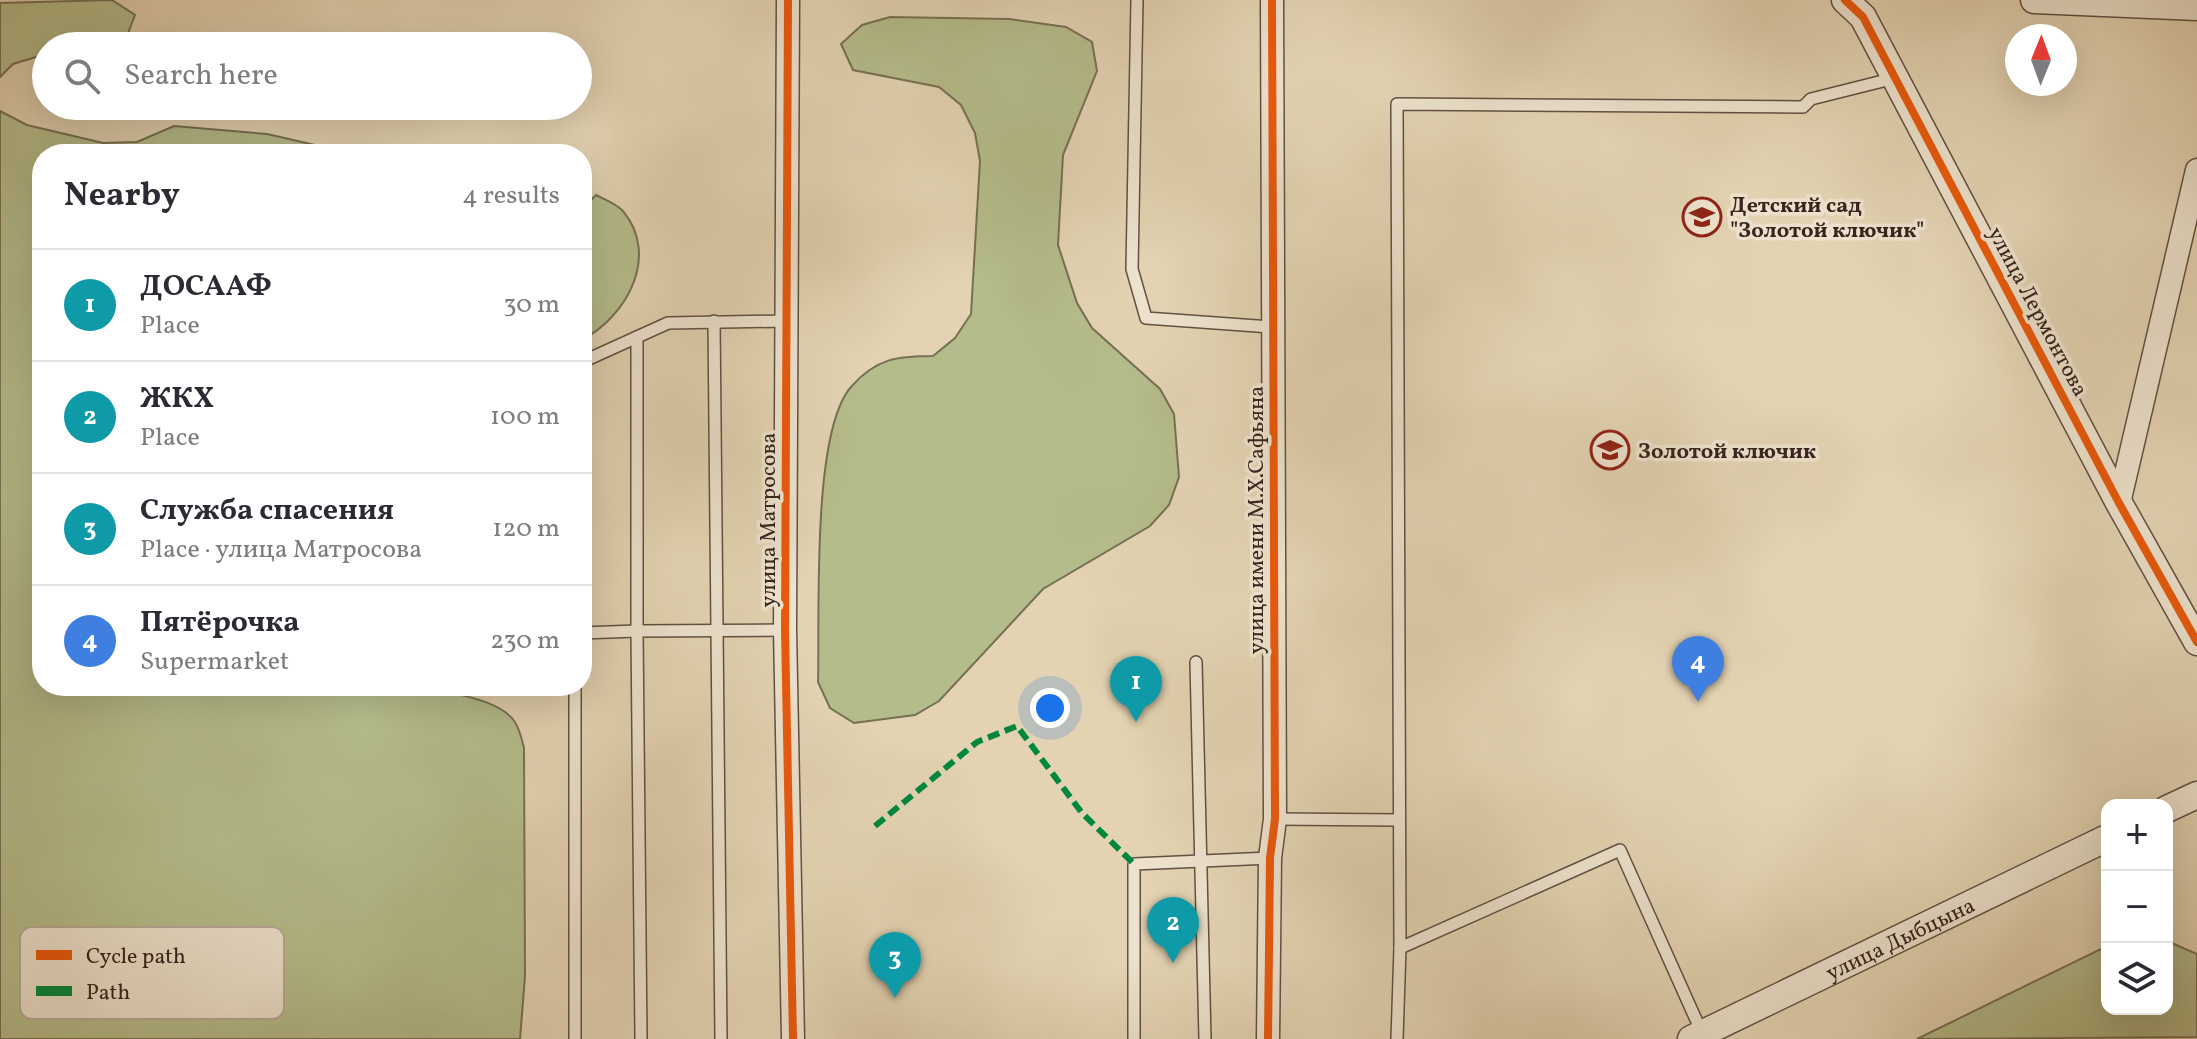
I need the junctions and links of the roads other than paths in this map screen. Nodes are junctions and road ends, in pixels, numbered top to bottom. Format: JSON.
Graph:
{"nodes":[{"id":1,"x":788,"y":0,"type":"edge"},
{"id":2,"x":1137,"y":0,"type":"edge"},
{"id":3,"x":1272,"y":0,"type":"edge"},
{"id":4,"x":1845,"y":0,"type":"edge"},
{"id":5,"x":2034,"y":0,"type":"edge"},
{"id":6,"x":2197,"y":7,"type":"edge"},
{"id":7,"x":1896,"y":78,"type":"junction"},
{"id":8,"x":2197,"y":170,"type":"edge"},
{"id":9,"x":714,"y":321,"type":"junction"},
{"id":10,"x":785,"y":321,"type":"junction"},
{"id":11,"x":1271,"y":327,"type":"junction"},
{"id":12,"x":637,"y":337,"type":"junction"},
{"id":13,"x":592,"y":357,"type":"edge"},
{"id":14,"x":2119,"y":503,"type":"junction"},
{"id":15,"x":717,"y":630,"type":"junction"},
{"id":16,"x":785,"y":630,"type":"junction"},
{"id":17,"x":637,"y":631,"type":"junction"},
{"id":18,"x":592,"y":633,"type":"edge"},
{"id":19,"x":2197,"y":642,"type":"edge"},
{"id":20,"x":1196,"y":662,"type":"dead end"},
{"id":21,"x":575,"y":696,"type":"edge"},
{"id":22,"x":2197,"y":795,"type":"edge"},
{"id":23,"x":2173,"y":806,"type":"edge"},
{"id":24,"x":1275,"y":819,"type":"junction"},
{"id":25,"x":1399,"y":820,"type":"junction"},
{"id":26,"x":2101,"y":841,"type":"edge"},
{"id":27,"x":1270,"y":858,"type":"junction"},
{"id":28,"x":1203,"y":862,"type":"junction"},
{"id":29,"x":1400,"y":948,"type":"junction"},
{"id":30,"x":1697,"y":1036,"type":"edge"},
{"id":31,"x":575,"y":1039,"type":"edge"},
{"id":32,"x":641,"y":1039,"type":"edge"},
{"id":33,"x":721,"y":1039,"type":"edge"},
{"id":34,"x":793,"y":1039,"type":"edge"},
{"id":35,"x":1134,"y":1039,"type":"edge"},
{"id":36,"x":1205,"y":1039,"type":"edge"},
{"id":37,"x":1268,"y":1039,"type":"edge"},
{"id":38,"x":1397,"y":1039,"type":"edge"}],
"edges":[{"from":1,"to":10,"type":"street","name":"улица Матросова"},
{"from":2,"to":11,"type":"lane"},
{"from":3,"to":11,"type":"street","name":"улица имени М.Х.Сафьяна"},
{"from":4,"to":7,"type":"street","name":"улица Лермонтова"},
{"from":5,"to":6,"type":"street"},
{"from":7,"to":14,"type":"street","name":"улица Лермонтова"},
{"from":7,"to":25,"type":"lane"},
{"from":8,"to":14,"type":"street"},
{"from":9,"to":10,"type":"lane"},
{"from":9,"to":12,"type":"lane"},
{"from":9,"to":15,"type":"lane"},
{"from":10,"to":16,"type":"street","name":"улица Матросова"},
{"from":11,"to":24,"type":"street","name":"улица имени М.Х.Сафьяна"},
{"from":12,"to":13,"type":"lane"},
{"from":12,"to":17,"type":"lane"},
{"from":14,"to":19,"type":"street","name":"улица Лермонтова"},
{"from":15,"to":16,"type":"lane"},
{"from":15,"to":17,"type":"lane"},
{"from":15,"to":33,"type":"lane"},
{"from":16,"to":34,"type":"street","name":"улица Матросова"},
{"from":17,"to":18,"type":"lane"},
{"from":17,"to":32,"type":"lane"},
{"from":20,"to":28,"type":"lane"},
{"from":21,"to":31,"type":"lane"},
{"from":22,"to":23,"type":"street"},
{"from":24,"to":25,"type":"lane"},
{"from":24,"to":27,"type":"street","name":"улица имени М.Х.Сафьяна"},
{"from":25,"to":29,"type":"lane"},
{"from":26,"to":30,"type":"street","name":"улица Дыбцына"},
{"from":27,"to":28,"type":"lane"},
{"from":27,"to":37,"type":"street","name":"улица имени М.Х.Сафьяна"},
{"from":28,"to":35,"type":"lane"},
{"from":28,"to":36,"type":"lane"},
{"from":29,"to":30,"type":"lane"},
{"from":29,"to":38,"type":"lane"}]}
